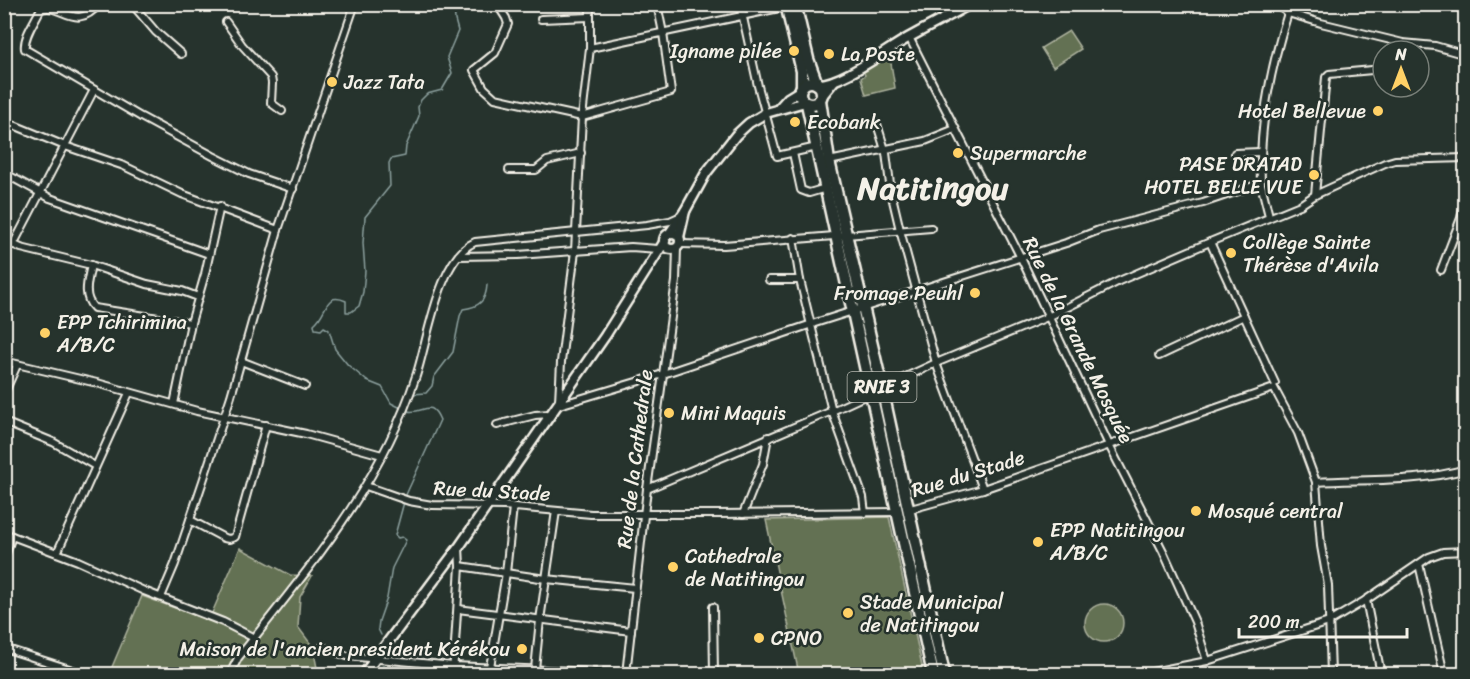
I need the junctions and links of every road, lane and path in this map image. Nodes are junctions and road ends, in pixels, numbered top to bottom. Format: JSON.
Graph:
{"nodes":[{"id":1,"x":99,"y":4,"type":"edge"},
{"id":2,"x":132,"y":4,"type":"edge"},
{"id":3,"x":356,"y":4,"type":"edge"},
{"id":4,"x":497,"y":4,"type":"edge"},
{"id":5,"x":590,"y":4,"type":"edge"},
{"id":6,"x":657,"y":4,"type":"edge"},
{"id":7,"x":741,"y":4,"type":"edge"},
{"id":8,"x":970,"y":4,"type":"edge"},
{"id":9,"x":1275,"y":4,"type":"edge"},
{"id":10,"x":790,"y":5,"type":"edge"},
{"id":11,"x":1288,"y":13,"type":"junction"},
{"id":12,"x":743,"y":15,"type":"junction"},
{"id":13,"x":590,"y":17,"type":"junction"},
{"id":14,"x":541,"y":19,"type":"dead end"},
{"id":15,"x":226,"y":22,"type":"dead end"},
{"id":16,"x":663,"y":33,"type":"junction"},
{"id":17,"x":909,"y":37,"type":"junction"},
{"id":18,"x":1388,"y":39,"type":"edge"},
{"id":19,"x":1431,"y":45,"type":"edge"},
{"id":20,"x":590,"y":48,"type":"junction"},
{"id":21,"x":181,"y":54,"type":"dead end"},
{"id":22,"x":1466,"y":55,"type":"edge"},
{"id":23,"x":1371,"y":70,"type":"edge"},
{"id":24,"x":834,"y":80,"type":"junction"},
{"id":25,"x":817,"y":84,"type":"junction"},
{"id":26,"x":801,"y":88,"type":"junction"},
{"id":27,"x":94,"y":90,"type":"junction"},
{"id":28,"x":821,"y":98,"type":"junction"},
{"id":29,"x":806,"y":103,"type":"junction"},
{"id":30,"x":779,"y":108,"type":"junction"},
{"id":31,"x":282,"y":111,"type":"dead end"},
{"id":32,"x":766,"y":113,"type":"junction"},
{"id":33,"x":582,"y":117,"type":"junction"},
{"id":34,"x":4,"y":121,"type":"edge"},
{"id":35,"x":877,"y":124,"type":"dead end"},
{"id":36,"x":955,"y":129,"type":"junction"},
{"id":37,"x":65,"y":146,"type":"junction"},
{"id":38,"x":817,"y":147,"type":"junction"},
{"id":39,"x":884,"y":150,"type":"junction"},
{"id":40,"x":1260,"y":152,"type":"junction"},
{"id":41,"x":581,"y":153,"type":"junction"},
{"id":42,"x":793,"y":153,"type":"junction"},
{"id":43,"x":1236,"y":153,"type":"dead end"},
{"id":44,"x":1466,"y":158,"type":"edge"},
{"id":45,"x":829,"y":161,"type":"junction"},
{"id":46,"x":509,"y":171,"type":"dead end"},
{"id":47,"x":4,"y":173,"type":"edge"},
{"id":48,"x":1261,"y":184,"type":"junction"},
{"id":49,"x":826,"y":188,"type":"junction"},
{"id":50,"x":293,"y":189,"type":"junction"},
{"id":51,"x":41,"y":193,"type":"junction"},
{"id":52,"x":1315,"y":195,"type":"junction"},
{"id":53,"x":1466,"y":196,"type":"edge"},
{"id":54,"x":220,"y":206,"type":"junction"},
{"id":55,"x":683,"y":213,"type":"junction"},
{"id":56,"x":1269,"y":216,"type":"junction"},
{"id":57,"x":931,"y":228,"type":"dead end"},
{"id":58,"x":278,"y":230,"type":"junction"},
{"id":59,"x":900,"y":230,"type":"junction"},
{"id":60,"x":576,"y":233,"type":"junction"},
{"id":61,"x":842,"y":235,"type":"junction"},
{"id":62,"x":667,"y":238,"type":"junction"},
{"id":63,"x":793,"y":238,"type":"junction"},
{"id":64,"x":4,"y":240,"type":"edge"},
{"id":65,"x":1210,"y":242,"type":"junction"},
{"id":66,"x":679,"y":243,"type":"junction"},
{"id":67,"x":13,"y":245,"type":"junction"},
{"id":68,"x":658,"y":249,"type":"junction"},
{"id":69,"x":575,"y":251,"type":"junction"},
{"id":70,"x":209,"y":254,"type":"junction"},
{"id":71,"x":459,"y":256,"type":"junction"},
{"id":72,"x":1021,"y":258,"type":"junction"},
{"id":73,"x":91,"y":265,"type":"junction"},
{"id":74,"x":1441,"y":270,"type":"dead end"},
{"id":75,"x":769,"y":280,"type":"dead end"},
{"id":76,"x":800,"y":280,"type":"junction"},
{"id":77,"x":916,"y":291,"type":"junction"},
{"id":78,"x":198,"y":297,"type":"junction"},
{"id":79,"x":858,"y":310,"type":"junction"},
{"id":80,"x":1050,"y":316,"type":"junction"},
{"id":81,"x":1244,"y":316,"type":"junction"},
{"id":82,"x":191,"y":323,"type":"junction"},
{"id":83,"x":812,"y":324,"type":"junction"},
{"id":84,"x":1159,"y":356,"type":"dead end"},
{"id":85,"x":4,"y":361,"type":"edge"},
{"id":86,"x":241,"y":361,"type":"junction"},
{"id":87,"x":936,"y":363,"type":"junction"},
{"id":88,"x":17,"y":365,"type":"junction"},
{"id":89,"x":663,"y":374,"type":"junction"},
{"id":90,"x":1275,"y":383,"type":"dead end"},
{"id":91,"x":304,"y":386,"type":"dead end"},
{"id":92,"x":877,"y":390,"type":"junction"},
{"id":93,"x":129,"y":393,"type":"junction"},
{"id":94,"x":4,"y":394,"type":"edge"},
{"id":95,"x":174,"y":404,"type":"junction"},
{"id":96,"x":557,"y":404,"type":"junction"},
{"id":97,"x":832,"y":411,"type":"junction"},
{"id":98,"x":550,"y":414,"type":"junction"},
{"id":99,"x":224,"y":417,"type":"junction"},
{"id":100,"x":4,"y":422,"type":"edge"},
{"id":101,"x":266,"y":425,"type":"junction"},
{"id":102,"x":497,"y":425,"type":"dead end"},
{"id":103,"x":768,"y":437,"type":"junction"},
{"id":104,"x":1109,"y":446,"type":"junction"},
{"id":105,"x":382,"y":455,"type":"junction"},
{"id":106,"x":96,"y":466,"type":"junction"},
{"id":107,"x":1466,"y":469,"type":"edge"},
{"id":108,"x":1316,"y":482,"type":"junction"},
{"id":109,"x":366,"y":486,"type":"junction"},
{"id":110,"x":647,"y":489,"type":"junction"},
{"id":111,"x":983,"y":489,"type":"junction"},
{"id":112,"x":486,"y":506,"type":"junction"},
{"id":113,"x":513,"y":507,"type":"junction"},
{"id":114,"x":556,"y":511,"type":"junction"},
{"id":115,"x":904,"y":511,"type":"junction"},
{"id":116,"x":865,"y":513,"type":"junction"},
{"id":117,"x":743,"y":514,"type":"junction"},
{"id":118,"x":644,"y":515,"type":"junction"},
{"id":119,"x":190,"y":520,"type":"junction"},
{"id":120,"x":4,"y":532,"type":"edge"},
{"id":121,"x":12,"y":536,"type":"junction"},
{"id":122,"x":459,"y":547,"type":"junction"},
{"id":123,"x":1466,"y":551,"type":"edge"},
{"id":124,"x":57,"y":554,"type":"junction"},
{"id":125,"x":4,"y":559,"type":"edge"},
{"id":126,"x":1419,"y":564,"type":"junction"},
{"id":127,"x":460,"y":566,"type":"junction"},
{"id":128,"x":506,"y":573,"type":"junction"},
{"id":129,"x":546,"y":579,"type":"junction"},
{"id":130,"x":635,"y":588,"type":"junction"},
{"id":131,"x":161,"y":597,"type":"junction"},
{"id":132,"x":1366,"y":600,"type":"junction"},
{"id":133,"x":712,"y":607,"type":"dead end"},
{"id":134,"x":458,"y":609,"type":"junction"},
{"id":135,"x":498,"y":615,"type":"junction"},
{"id":136,"x":540,"y":620,"type":"junction"},
{"id":137,"x":1329,"y":622,"type":"junction"},
{"id":138,"x":631,"y":631,"type":"junction"},
{"id":139,"x":254,"y":638,"type":"junction"},
{"id":140,"x":322,"y":647,"type":"dead end"},
{"id":141,"x":4,"y":648,"type":"edge"},
{"id":142,"x":374,"y":658,"type":"junction"},
{"id":143,"x":1207,"y":661,"type":"junction"},
{"id":144,"x":454,"y":666,"type":"junction"},
{"id":145,"x":490,"y":667,"type":"junction"},
{"id":146,"x":535,"y":669,"type":"junction"},
{"id":147,"x":522,"y":672,"type":"edge"},
{"id":148,"x":85,"y":674,"type":"edge"},
{"id":149,"x":626,"y":674,"type":"edge"},
{"id":150,"x":939,"y":674,"type":"edge"},
{"id":151,"x":230,"y":675,"type":"edge"},
{"id":152,"x":364,"y":675,"type":"edge"},
{"id":153,"x":453,"y":675,"type":"edge"},
{"id":154,"x":642,"y":675,"type":"edge"},
{"id":155,"x":714,"y":675,"type":"edge"},
{"id":156,"x":1143,"y":675,"type":"edge"},
{"id":157,"x":1331,"y":675,"type":"edge"},
{"id":158,"x":1381,"y":675,"type":"edge"},
{"id":159,"x":1444,"y":675,"type":"edge"}],
"edges":[{"from":1,"to":27,"type":"street"},
{"from":2,"to":21,"type":"street"},
{"from":3,"to":50,"type":"street"},
{"from":4,"to":33,"type":"street"},
{"from":5,"to":13,"type":"street"},
{"from":6,"to":16,"type":"street"},
{"from":7,"to":12,"type":"street"},
{"from":8,"to":17,"type":"street"},
{"from":9,"to":11,"type":"street"},
{"from":10,"to":12,"type":"street"},
{"from":10,"to":25,"type":"highway","number":"RNIE 3"},
{"from":10,"to":26,"type":"highway","number":"RNIE 3"},
{"from":11,"to":18,"type":"street"},
{"from":11,"to":40,"type":"street"},
{"from":12,"to":16,"type":"street"},
{"from":12,"to":32,"type":"street"},
{"from":13,"to":14,"type":"street"},
{"from":13,"to":20,"type":"street"},
{"from":15,"to":31,"type":"street"},
{"from":16,"to":20,"type":"street"},
{"from":16,"to":33,"type":"street"},
{"from":17,"to":24,"type":"street"},
{"from":17,"to":36,"type":"street","name":"Rue de la Grande Mosquée"},
{"from":19,"to":22,"type":"street"},
{"from":20,"to":33,"type":"street"},
{"from":23,"to":52,"type":"street"},
{"from":24,"to":25,"type":"street"},
{"from":24,"to":28,"type":"street"},
{"from":25,"to":26,"type":"highway"},
{"from":25,"to":28,"type":"highway","number":"RNIE 3"},
{"from":26,"to":29,"type":"highway","number":"RNIE 3"},
{"from":26,"to":30,"type":"street"},
{"from":27,"to":37,"type":"street"},
{"from":27,"to":50,"type":"street"},
{"from":28,"to":29,"type":"highway"},
{"from":28,"to":45,"type":"highway","number":"RNIE 3"},
{"from":29,"to":30,"type":"street"},
{"from":29,"to":38,"type":"highway","number":"RNIE 3"},
{"from":30,"to":32,"type":"street"},
{"from":32,"to":42,"type":"street"},
{"from":32,"to":55,"type":"street"},
{"from":33,"to":41,"type":"street"},
{"from":34,"to":37,"type":"street"},
{"from":35,"to":39,"type":"street"},
{"from":36,"to":39,"type":"street"},
{"from":36,"to":72,"type":"street","name":"Rue de la Grande Mosquée"},
{"from":37,"to":51,"type":"street"},
{"from":37,"to":54,"type":"street"},
{"from":38,"to":42,"type":"street"},
{"from":38,"to":49,"type":"highway","number":"RNIE 3"},
{"from":39,"to":45,"type":"street"},
{"from":39,"to":59,"type":"street"},
{"from":40,"to":43,"type":"street"},
{"from":40,"to":48,"type":"street"},
{"from":41,"to":46,"type":"street"},
{"from":41,"to":60,"type":"street"},
{"from":42,"to":49,"type":"street"},
{"from":44,"to":52,"type":"street"},
{"from":45,"to":61,"type":"highway","number":"RNIE 3"},
{"from":47,"to":51,"type":"street"},
{"from":48,"to":56,"type":"street"},
{"from":48,"to":72,"type":"street"},
{"from":49,"to":61,"type":"highway","number":"RNIE 3"},
{"from":50,"to":58,"type":"street"},
{"from":51,"to":67,"type":"street"},
{"from":51,"to":70,"type":"street"},
{"from":52,"to":56,"type":"street"},
{"from":53,"to":74,"type":"street"},
{"from":54,"to":58,"type":"street"},
{"from":54,"to":70,"type":"street"},
{"from":55,"to":60,"type":"street"},
{"from":55,"to":62,"type":"street"},
{"from":55,"to":66,"type":"street"},
{"from":56,"to":65,"type":"street"},
{"from":57,"to":59,"type":"street"},
{"from":58,"to":86,"type":"street"},
{"from":59,"to":61,"type":"street"},
{"from":59,"to":77,"type":"street"},
{"from":60,"to":69,"type":"street"},
{"from":60,"to":71,"type":"street"},
{"from":61,"to":63,"type":"street"},
{"from":61,"to":79,"type":"highway","number":"RNIE 3"},
{"from":62,"to":66,"type":"street"},
{"from":62,"to":66,"type":"street"},
{"from":62,"to":68,"type":"street"},
{"from":63,"to":66,"type":"street"},
{"from":63,"to":76,"type":"street"},
{"from":64,"to":67,"type":"street"},
{"from":65,"to":80,"type":"street"},
{"from":65,"to":81,"type":"street"},
{"from":66,"to":89,"type":"street","name":"Rue de la Cathedrale"},
{"from":67,"to":73,"type":"street"},
{"from":68,"to":69,"type":"street"},
{"from":68,"to":96,"type":"street"},
{"from":69,"to":71,"type":"street"},
{"from":69,"to":96,"type":"street"},
{"from":70,"to":78,"type":"street"},
{"from":71,"to":105,"type":"street"},
{"from":72,"to":77,"type":"street"},
{"from":72,"to":80,"type":"street","name":"Rue de la Grande Mosquée"},
{"from":73,"to":78,"type":"street"},
{"from":73,"to":82,"type":"street"},
{"from":75,"to":76,"type":"street"},
{"from":76,"to":83,"type":"street"},
{"from":77,"to":79,"type":"street"},
{"from":77,"to":87,"type":"street"},
{"from":78,"to":82,"type":"street"},
{"from":79,"to":83,"type":"street"},
{"from":79,"to":92,"type":"highway","number":"RNIE 3"},
{"from":80,"to":87,"type":"street"},
{"from":80,"to":104,"type":"street","name":"Rue de la Grande Mosquée"},
{"from":81,"to":84,"type":"street"},
{"from":81,"to":90,"type":"street"},
{"from":82,"to":95,"type":"street"},
{"from":83,"to":89,"type":"street"},
{"from":83,"to":97,"type":"street"},
{"from":85,"to":88,"type":"street"},
{"from":86,"to":91,"type":"street"},
{"from":86,"to":99,"type":"street"},
{"from":87,"to":92,"type":"street"},
{"from":87,"to":111,"type":"street"},
{"from":88,"to":93,"type":"street"},
{"from":88,"to":94,"type":"street"},
{"from":89,"to":96,"type":"street"},
{"from":89,"to":110,"type":"street","name":"Rue de la Cathedrale"},
{"from":92,"to":97,"type":"street"},
{"from":92,"to":115,"type":"highway","number":"RNIE 3"},
{"from":93,"to":95,"type":"street"},
{"from":93,"to":106,"type":"street"},
{"from":95,"to":99,"type":"street"},
{"from":96,"to":98,"type":"street"},
{"from":97,"to":103,"type":"street"},
{"from":97,"to":116,"type":"street"},
{"from":98,"to":102,"type":"street"},
{"from":98,"to":112,"type":"street"},
{"from":99,"to":101,"type":"street"},
{"from":99,"to":119,"type":"street"},
{"from":100,"to":106,"type":"street"},
{"from":101,"to":105,"type":"street"},
{"from":101,"to":119,"type":"street"},
{"from":103,"to":110,"type":"street"},
{"from":103,"to":117,"type":"street"},
{"from":104,"to":108,"type":"street","name":"Rue du Stade"},
{"from":104,"to":111,"type":"street","name":"Rue du Stade"},
{"from":104,"to":143,"type":"street","name":"Rue de la Grande Mosquée"},
{"from":105,"to":109,"type":"street"},
{"from":106,"to":124,"type":"street"},
{"from":107,"to":108,"type":"street"},
{"from":108,"to":137,"type":"street","name":"Rue du Stade"},
{"from":109,"to":112,"type":"street","name":"Rue du Stade"},
{"from":109,"to":139,"type":"street"},
{"from":110,"to":118,"type":"street","name":"Rue de la Cathedrale"},
{"from":111,"to":115,"type":"street","name":"Rue du Stade"},
{"from":112,"to":113,"type":"street","name":"Rue du Stade"},
{"from":112,"to":122,"type":"street"},
{"from":113,"to":114,"type":"street","name":"Rue du Stade"},
{"from":113,"to":128,"type":"street"},
{"from":114,"to":118,"type":"street","name":"Rue du Stade"},
{"from":114,"to":129,"type":"street"},
{"from":115,"to":116,"type":"street","name":"Rue du Stade"},
{"from":115,"to":150,"type":"highway","number":"RNIE 3"},
{"from":116,"to":117,"type":"street","name":"Rue du Stade"},
{"from":117,"to":118,"type":"street","name":"Rue du Stade"},
{"from":118,"to":130,"type":"street","name":"Rue de la Cathedrale"},
{"from":119,"to":131,"type":"street"},
{"from":120,"to":121,"type":"street"},
{"from":121,"to":124,"type":"street"},
{"from":121,"to":125,"type":"street"},
{"from":122,"to":127,"type":"street"},
{"from":122,"to":142,"type":"street"},
{"from":123,"to":126,"type":"street"},
{"from":124,"to":131,"type":"street"},
{"from":126,"to":132,"type":"street"},
{"from":126,"to":159,"type":"street"},
{"from":127,"to":128,"type":"street"},
{"from":127,"to":134,"type":"street"},
{"from":128,"to":129,"type":"street"},
{"from":128,"to":135,"type":"street"},
{"from":129,"to":130,"type":"street"},
{"from":129,"to":136,"type":"street"},
{"from":130,"to":138,"type":"street","name":"Rue de la Cathedrale"},
{"from":131,"to":139,"type":"street"},
{"from":132,"to":137,"type":"street"},
{"from":132,"to":158,"type":"street"},
{"from":133,"to":155,"type":"street"},
{"from":134,"to":135,"type":"street"},
{"from":134,"to":144,"type":"street"},
{"from":135,"to":136,"type":"street"},
{"from":135,"to":145,"type":"street"},
{"from":136,"to":138,"type":"street"},
{"from":136,"to":146,"type":"street"},
{"from":137,"to":143,"type":"street"},
{"from":137,"to":157,"type":"street","name":"Rue du Stade"},
{"from":138,"to":149,"type":"street","name":"Rue de la Cathedrale"},
{"from":139,"to":151,"type":"street"},
{"from":140,"to":142,"type":"street"},
{"from":141,"to":148,"type":"street"},
{"from":142,"to":144,"type":"street"},
{"from":142,"to":152,"type":"street"},
{"from":143,"to":156,"type":"street"},
{"from":144,"to":145,"type":"street"},
{"from":144,"to":153,"type":"street"},
{"from":145,"to":147,"type":"street"},
{"from":146,"to":147,"type":"street"},
{"from":146,"to":149,"type":"street"},
{"from":149,"to":154,"type":"street"}]}
